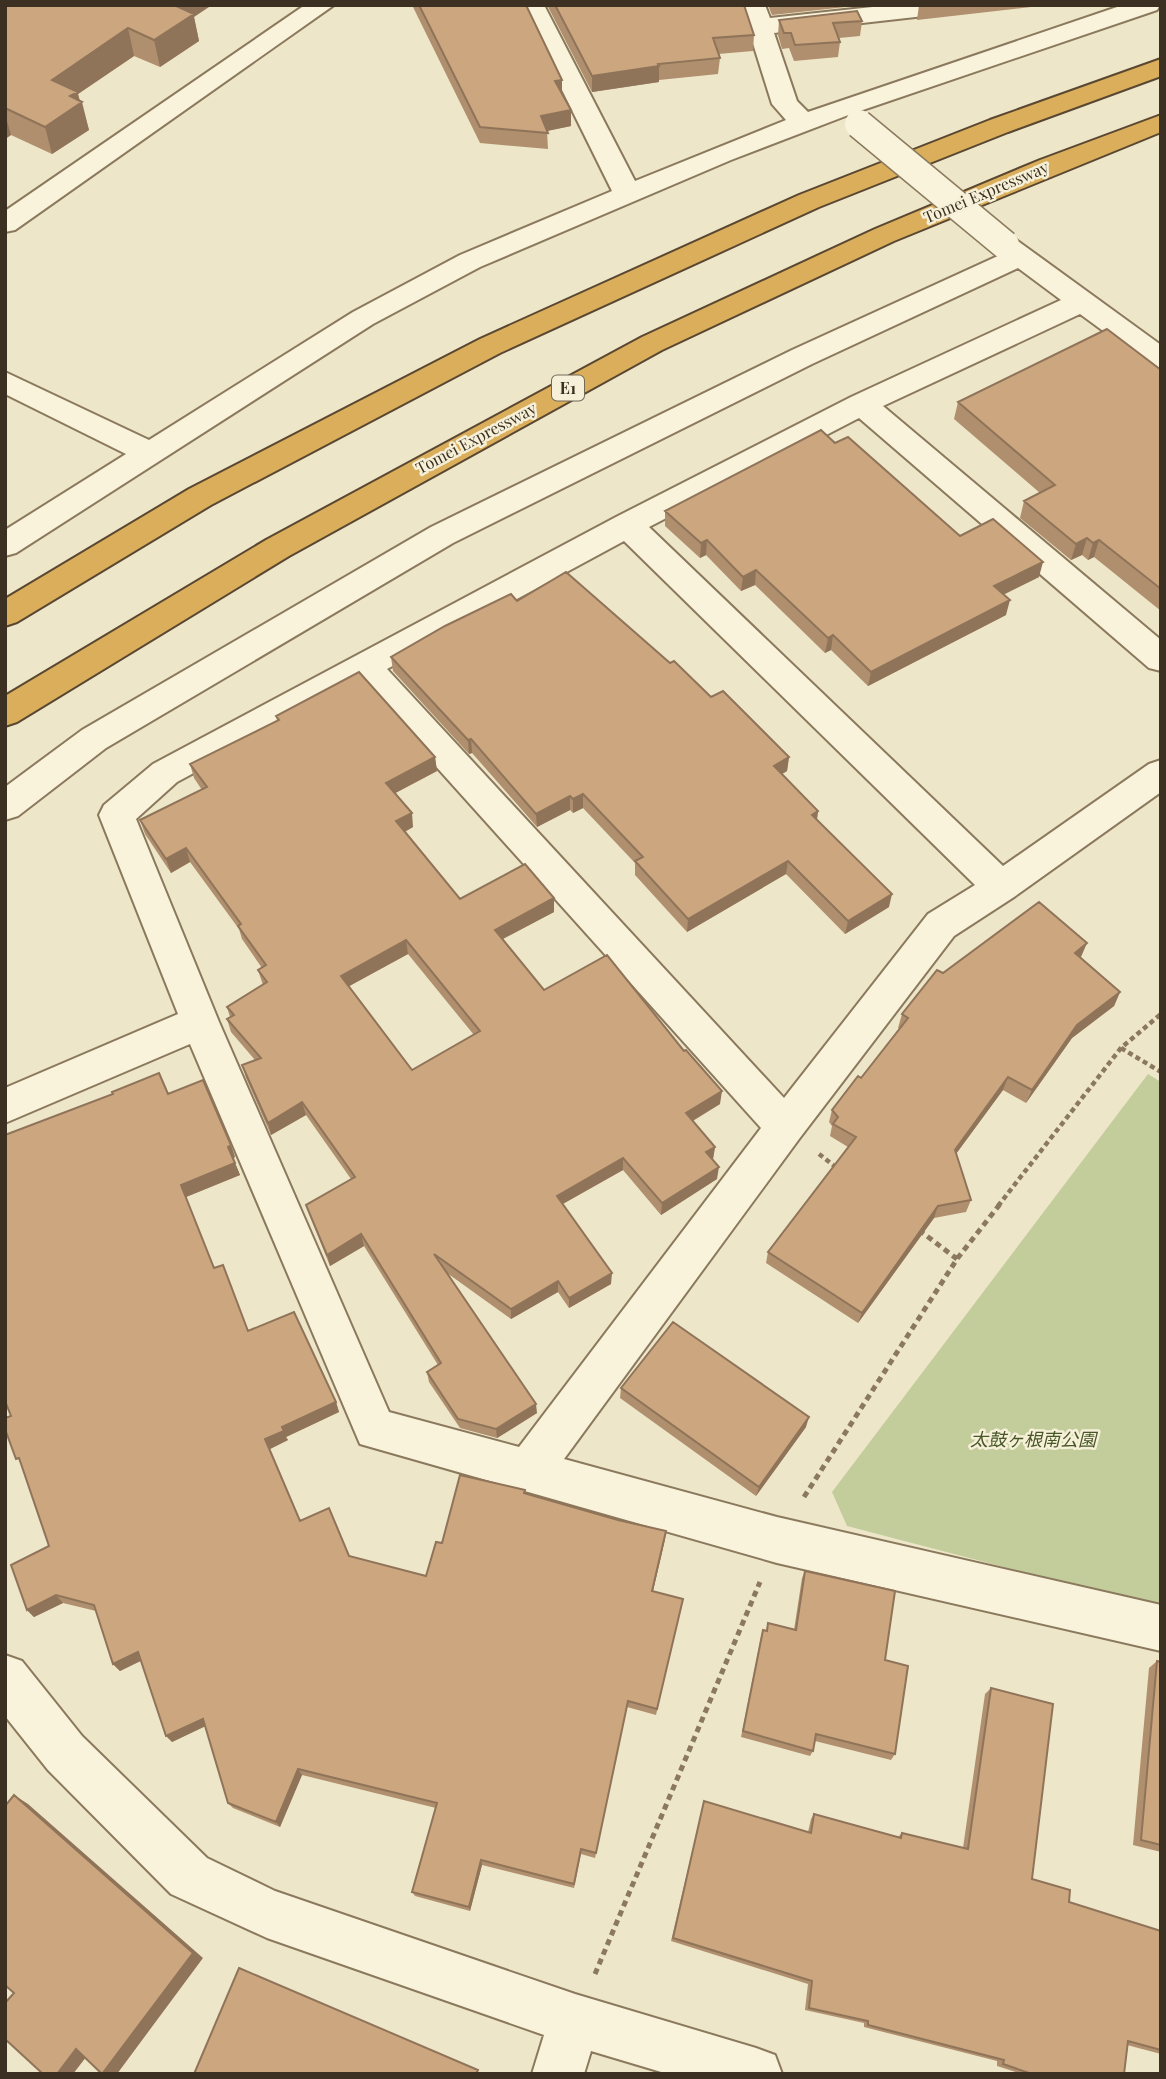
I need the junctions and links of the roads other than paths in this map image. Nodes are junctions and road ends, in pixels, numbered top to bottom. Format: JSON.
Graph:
{"nodes":[{"id":1,"x":322,"y":5,"type":"edge"},
{"id":2,"x":532,"y":5,"type":"edge"},
{"id":3,"x":931,"y":5,"type":"edge"},
{"id":4,"x":1147,"y":5,"type":"edge"},
{"id":5,"x":757,"y":16,"type":"edge"},
{"id":6,"x":1161,"y":67,"type":"edge"},
{"id":7,"x":850,"y":116,"type":"junction"},
{"id":8,"x":1161,"y":123,"type":"edge"},
{"id":9,"x":805,"y":124,"type":"junction"},
{"id":10,"x":628,"y":195,"type":"junction"},
{"id":11,"x":11,"y":213,"type":"edge"},
{"id":12,"x":1012,"y":251,"type":"junction"},
{"id":13,"x":1083,"y":300,"type":"junction"},
{"id":14,"x":1161,"y":359,"type":"edge"},
{"id":15,"x":5,"y":382,"type":"edge"},
{"id":16,"x":862,"y":404,"type":"junction"},
{"id":17,"x":150,"y":453,"type":"junction"},
{"id":18,"x":627,"y":525,"type":"junction"},
{"id":19,"x":5,"y":545,"type":"edge"},
{"id":20,"x":5,"y":614,"type":"edge"},
{"id":21,"x":1161,"y":659,"type":"edge"},
{"id":22,"x":365,"y":666,"type":"junction"},
{"id":23,"x":5,"y":713,"type":"edge"},
{"id":24,"x":1161,"y":774,"type":"edge"},
{"id":25,"x":5,"y":806,"type":"edge"},
{"id":26,"x":1001,"y":887,"type":"junction"},
{"id":27,"x":200,"y":1022,"type":"junction"},
{"id":28,"x":5,"y":1106,"type":"edge"},
{"id":29,"x":785,"y":1128,"type":"junction"},
{"id":30,"x":528,"y":1472,"type":"junction"},
{"id":31,"x":1161,"y":1628,"type":"edge"},
{"id":32,"x":5,"y":1678,"type":"edge"},
{"id":33,"x":575,"y":2020,"type":"junction"},
{"id":34,"x":558,"y":2074,"type":"edge"},
{"id":35,"x":756,"y":2074,"type":"edge"}],
"edges":[{"from":1,"to":11,"type":"street"},
{"from":2,"to":10,"type":"street"},
{"from":3,"to":5,"type":"street"},
{"from":4,"to":7,"type":"street"},
{"from":5,"to":9,"type":"street"},
{"from":6,"to":20,"type":"highway"},
{"from":7,"to":9,"type":"street"},
{"from":7,"to":12,"type":"street","bridge":true},
{"from":8,"to":23,"type":"highway","name":"Tomei Expressway","number":"E1"},
{"from":9,"to":10,"type":"street"},
{"from":10,"to":17,"type":"street"},
{"from":12,"to":13,"type":"street"},
{"from":12,"to":25,"type":"street"},
{"from":13,"to":14,"type":"street"},
{"from":13,"to":16,"type":"street"},
{"from":15,"to":17,"type":"street"},
{"from":16,"to":18,"type":"street"},
{"from":16,"to":21,"type":"street"},
{"from":17,"to":19,"type":"street"},
{"from":18,"to":22,"type":"street"},
{"from":18,"to":26,"type":"street"},
{"from":22,"to":27,"type":"street"},
{"from":22,"to":29,"type":"street"},
{"from":24,"to":26,"type":"street"},
{"from":26,"to":29,"type":"street"},
{"from":27,"to":28,"type":"street"},
{"from":27,"to":30,"type":"street"},
{"from":29,"to":30,"type":"street"},
{"from":30,"to":31,"type":"street"},
{"from":32,"to":33,"type":"street"},
{"from":33,"to":34,"type":"street"},
{"from":33,"to":35,"type":"street"}]}
